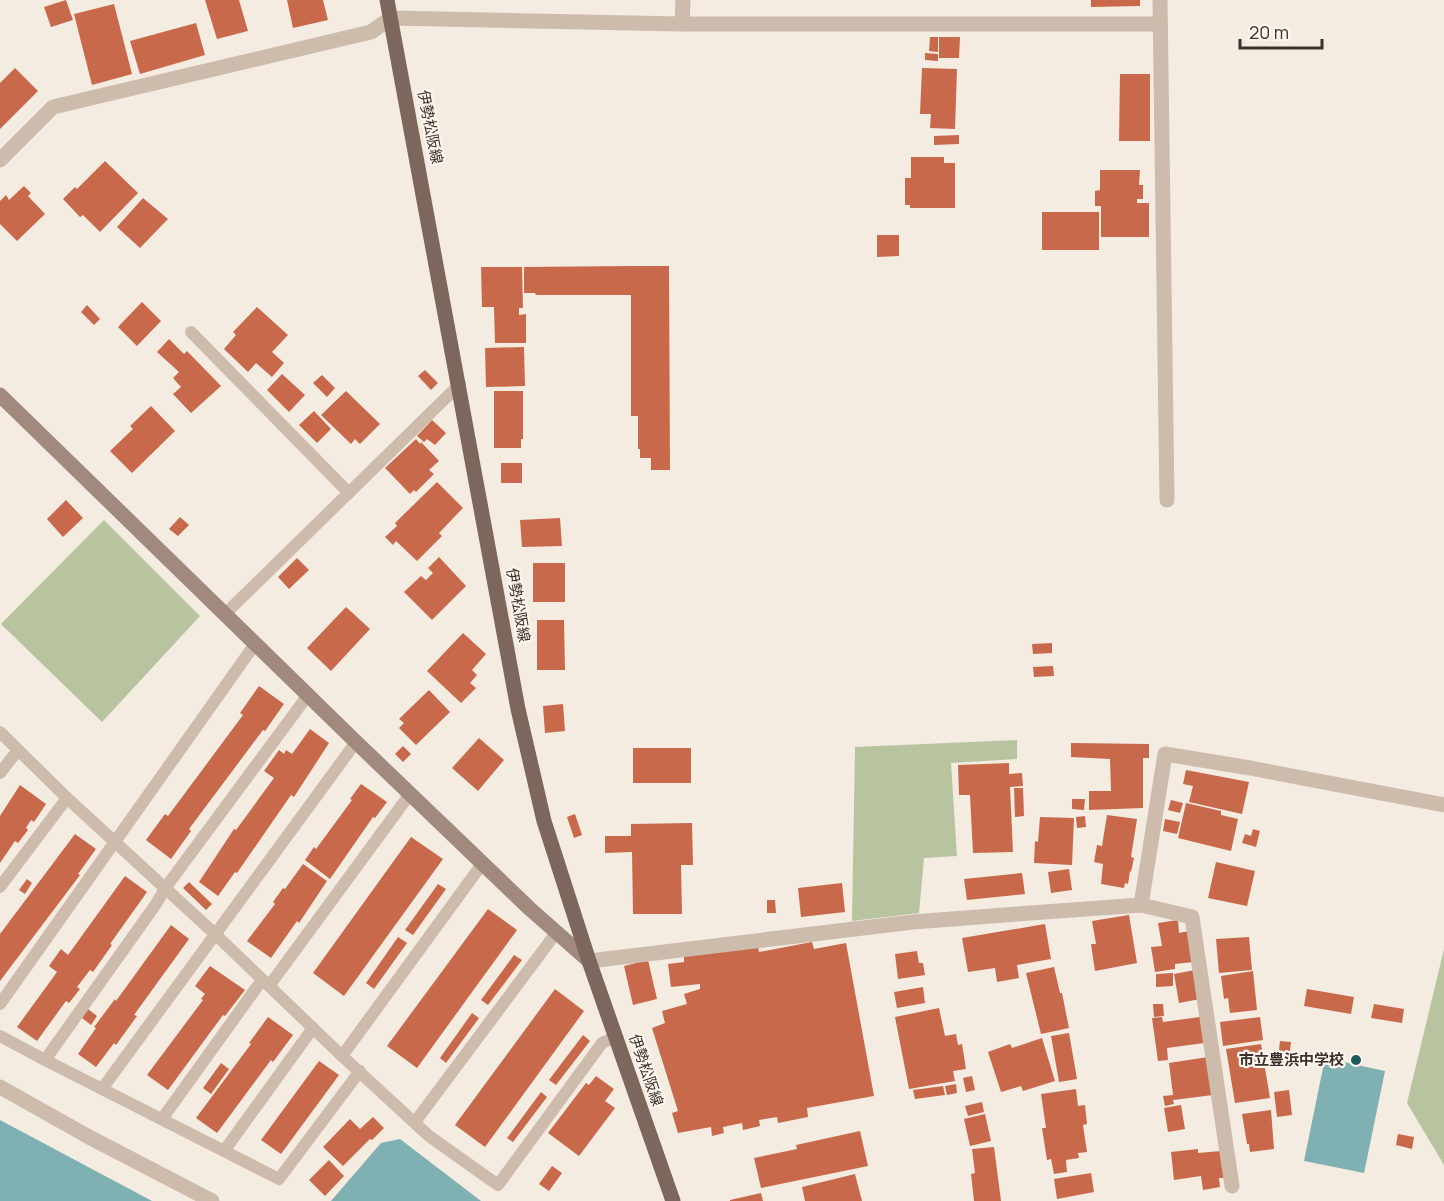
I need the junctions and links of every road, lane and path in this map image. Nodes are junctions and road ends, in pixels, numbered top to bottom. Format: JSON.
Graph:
{"nodes":[{"id":1,"x":387,"y":0,"type":"edge"},
{"id":2,"x":683,"y":0,"type":"edge"},
{"id":3,"x":1160,"y":0,"type":"edge"},
{"id":4,"x":391,"y":18,"type":"junction"},
{"id":5,"x":682,"y":24,"type":"junction"},
{"id":6,"x":1160,"y":24,"type":"junction"},
{"id":7,"x":0,"y":160,"type":"edge"},
{"id":8,"x":191,"y":332,"type":"dead end"},
{"id":9,"x":460,"y":384,"type":"junction"},
{"id":10,"x":0,"y":395,"type":"edge"},
{"id":11,"x":349,"y":493,"type":"junction"},
{"id":12,"x":1167,"y":500,"type":"dead end"},
{"id":13,"x":225,"y":614,"type":"junction"},
{"id":14,"x":255,"y":644,"type":"junction"},
{"id":15,"x":308,"y":695,"type":"junction"},
{"id":16,"x":0,"y":732,"type":"edge"},
{"id":17,"x":356,"y":742,"type":"junction"},
{"id":18,"x":18,"y":750,"type":"junction"},
{"id":19,"x":0,"y":774,"type":"edge"},
{"id":20,"x":410,"y":794,"type":"junction"},
{"id":21,"x":68,"y":798,"type":"junction"},
{"id":22,"x":1444,"y":805,"type":"edge"},
{"id":23,"x":116,"y":843,"type":"junction"},
{"id":24,"x":483,"y":864,"type":"junction"},
{"id":25,"x":0,"y":887,"type":"edge"},
{"id":26,"x":166,"y":887,"type":"junction"},
{"id":27,"x":1141,"y":905,"type":"junction"},
{"id":28,"x":556,"y":933,"type":"junction"},
{"id":29,"x":215,"y":934,"type":"junction"},
{"id":30,"x":590,"y":961,"type":"junction"},
{"id":31,"x":266,"y":983,"type":"junction"},
{"id":32,"x":0,"y":1004,"type":"edge"},
{"id":33,"x":313,"y":1028,"type":"junction"},
{"id":34,"x":0,"y":1036,"type":"edge"},
{"id":35,"x":615,"y":1036,"type":"junction"},
{"id":36,"x":342,"y":1056,"type":"junction"},
{"id":37,"x":45,"y":1060,"type":"junction"},
{"id":38,"x":360,"y":1071,"type":"junction"},
{"id":39,"x":0,"y":1087,"type":"edge"},
{"id":40,"x":102,"y":1089,"type":"junction"},
{"id":41,"x":162,"y":1119,"type":"junction"},
{"id":42,"x":415,"y":1122,"type":"junction"},
{"id":43,"x":224,"y":1150,"type":"junction"},
{"id":44,"x":1232,"y":1186,"type":"dead end"},
{"id":45,"x":212,"y":1201,"type":"edge"},
{"id":46,"x":673,"y":1201,"type":"edge"}],
"edges":[{"from":1,"to":4,"type":"main road","name":"伊勢松阪線"},
{"from":2,"to":5,"type":"street"},
{"from":3,"to":6,"type":"street"},
{"from":4,"to":5,"type":"street"},
{"from":4,"to":7,"type":"street"},
{"from":4,"to":9,"type":"main road","name":"伊勢松阪線"},
{"from":5,"to":6,"type":"street"},
{"from":6,"to":12,"type":"street"},
{"from":8,"to":11,"type":"lane"},
{"from":9,"to":11,"type":"lane"},
{"from":9,"to":30,"type":"main road","name":"伊勢松阪線"},
{"from":10,"to":13,"type":"street"},
{"from":11,"to":13,"type":"lane"},
{"from":13,"to":14,"type":"street"},
{"from":14,"to":15,"type":"street"},
{"from":14,"to":23,"type":"lane"},
{"from":15,"to":17,"type":"street"},
{"from":15,"to":26,"type":"lane"},
{"from":16,"to":18,"type":"lane"},
{"from":17,"to":20,"type":"street"},
{"from":17,"to":29,"type":"lane"},
{"from":18,"to":19,"type":"lane"},
{"from":18,"to":21,"type":"lane"},
{"from":20,"to":24,"type":"street"},
{"from":20,"to":31,"type":"lane"},
{"from":21,"to":23,"type":"lane"},
{"from":21,"to":25,"type":"lane"},
{"from":22,"to":27,"type":"street"},
{"from":23,"to":26,"type":"lane"},
{"from":23,"to":32,"type":"lane"},
{"from":24,"to":28,"type":"street"},
{"from":24,"to":36,"type":"lane"},
{"from":26,"to":29,"type":"lane"},
{"from":26,"to":37,"type":"lane"},
{"from":27,"to":30,"type":"street"},
{"from":27,"to":44,"type":"street"},
{"from":28,"to":30,"type":"street"},
{"from":28,"to":42,"type":"lane"},
{"from":29,"to":31,"type":"lane"},
{"from":29,"to":40,"type":"lane"},
{"from":30,"to":35,"type":"main road","name":"伊勢松阪線"},
{"from":31,"to":33,"type":"lane"},
{"from":31,"to":41,"type":"lane"},
{"from":33,"to":36,"type":"lane"},
{"from":33,"to":43,"type":"lane"},
{"from":34,"to":37,"type":"lane"},
{"from":35,"to":42,"type":"lane"},
{"from":35,"to":46,"type":"main road","name":"伊勢松阪線"},
{"from":36,"to":38,"type":"lane"},
{"from":37,"to":40,"type":"lane"},
{"from":38,"to":42,"type":"lane"},
{"from":38,"to":43,"type":"lane"},
{"from":39,"to":45,"type":"street"},
{"from":40,"to":41,"type":"lane"},
{"from":41,"to":43,"type":"lane"}]}
